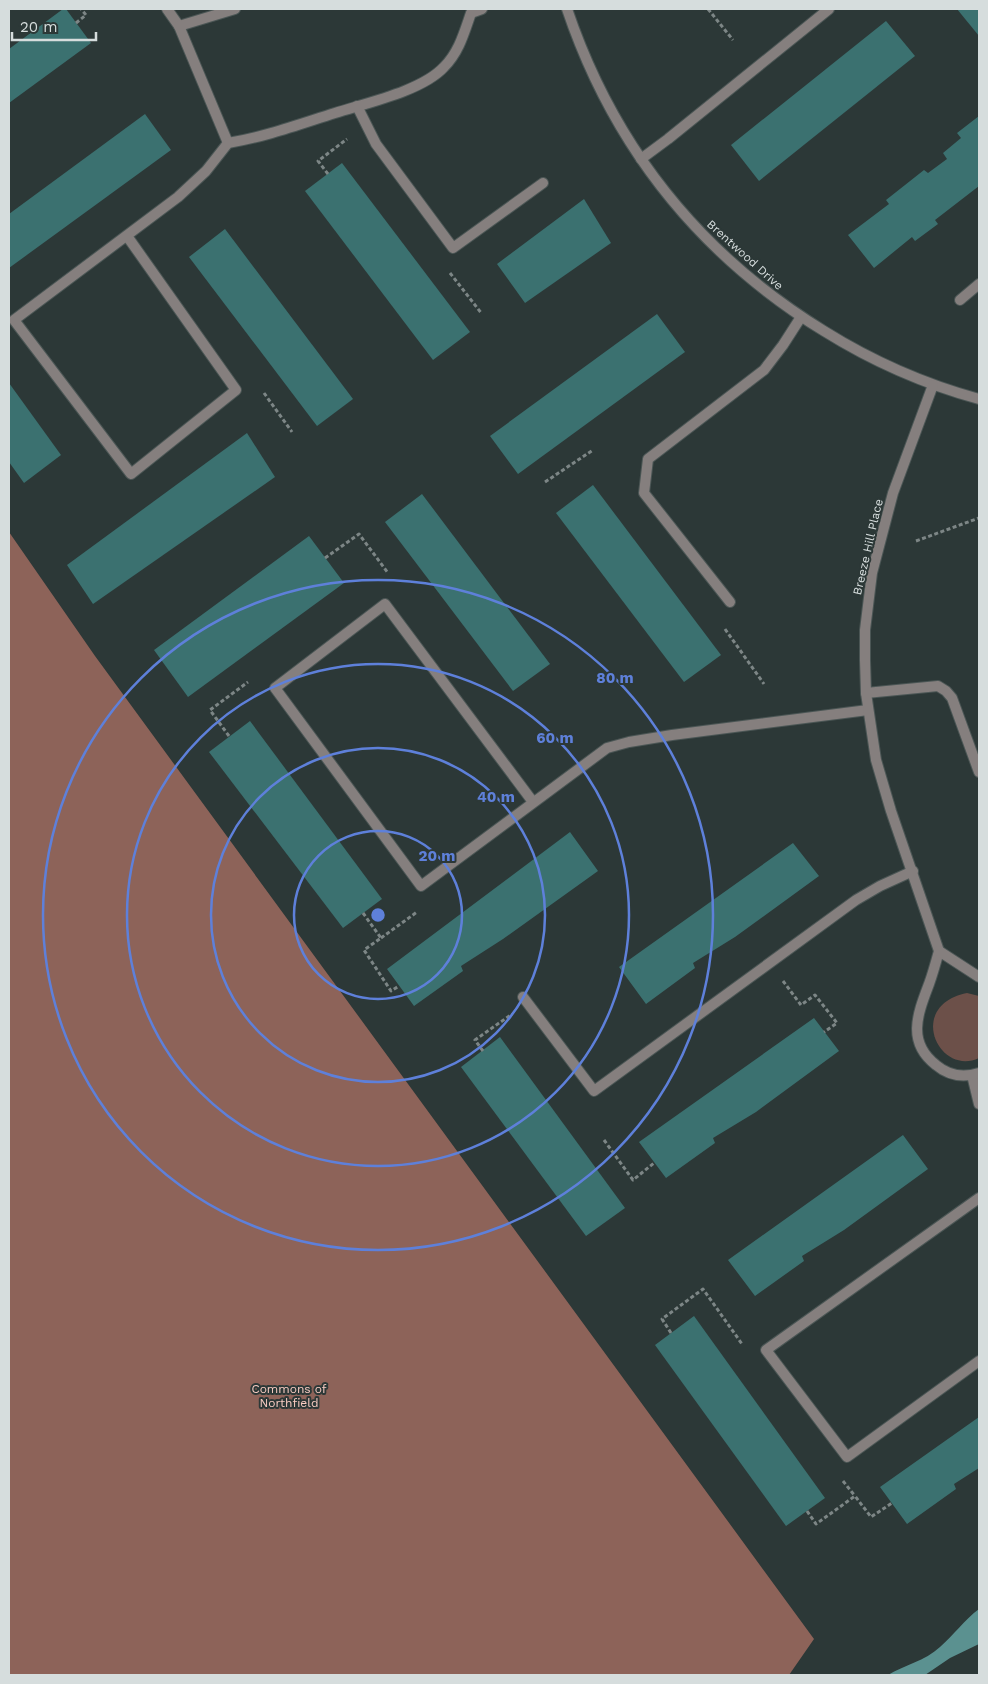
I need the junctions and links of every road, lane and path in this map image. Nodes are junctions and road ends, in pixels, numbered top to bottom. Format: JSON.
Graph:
{"nodes":[{"id":1,"x":82,"y":9,"type":"edge"},
{"id":2,"x":167,"y":9,"type":"edge"},
{"id":3,"x":235,"y":9,"type":"edge"},
{"id":4,"x":482,"y":9,"type":"edge"},
{"id":5,"x":567,"y":9,"type":"edge"},
{"id":6,"x":708,"y":9,"type":"edge"},
{"id":7,"x":829,"y":9,"type":"edge"},
{"id":8,"x":220,"y":11,"type":"edge"},
{"id":9,"x":469,"y":11,"type":"edge"},
{"id":10,"x":76,"y":23,"type":"dead end"},
{"id":11,"x":179,"y":26,"type":"junction"},
{"id":12,"x":733,"y":40,"type":"dead end"},
{"id":13,"x":357,"y":106,"type":"junction"},
{"id":14,"x":347,"y":139,"type":"dead end"},
{"id":15,"x":228,"y":143,"type":"junction"},
{"id":16,"x":641,"y":159,"type":"junction"},
{"id":17,"x":328,"y":174,"type":"dead end"},
{"id":18,"x":543,"y":183,"type":"dead end"},
{"id":19,"x":127,"y":236,"type":"junction"},
{"id":20,"x":450,"y":273,"type":"dead end"},
{"id":21,"x":979,"y":284,"type":"edge"},
{"id":22,"x":960,"y":300,"type":"dead end"},
{"id":23,"x":482,"y":314,"type":"dead end"},
{"id":24,"x":801,"y":317,"type":"junction"},
{"id":25,"x":934,"y":385,"type":"junction"},
{"id":26,"x":264,"y":393,"type":"dead end"},
{"id":27,"x":979,"y":398,"type":"edge"},
{"id":28,"x":292,"y":432,"type":"dead end"},
{"id":29,"x":593,"y":450,"type":"dead end"},
{"id":30,"x":545,"y":482,"type":"dead end"},
{"id":31,"x":979,"y":518,"type":"edge"},
{"id":32,"x":916,"y":541,"type":"dead end"},
{"id":33,"x":325,"y":558,"type":"dead end"},
{"id":34,"x":388,"y":573,"type":"dead end"},
{"id":35,"x":730,"y":602,"type":"dead end"},
{"id":36,"x":725,"y":629,"type":"dead end"},
{"id":37,"x":248,"y":682,"type":"dead end"},
{"id":38,"x":764,"y":684,"type":"dead end"},
{"id":39,"x":866,"y":692,"type":"junction"},
{"id":40,"x":868,"y":710,"type":"junction"},
{"id":41,"x":230,"y":736,"type":"dead end"},
{"id":42,"x":979,"y":772,"type":"edge"},
{"id":43,"x":533,"y":802,"type":"junction"},
{"id":44,"x":913,"y":871,"type":"junction"},
{"id":45,"x":417,"y":912,"type":"dead end"},
{"id":46,"x":363,"y":913,"type":"dead end"},
{"id":47,"x":381,"y":938,"type":"junction"},
{"id":48,"x":939,"y":951,"type":"junction"},
{"id":49,"x":979,"y":977,"type":"edge"},
{"id":50,"x":783,"y":981,"type":"dead end"},
{"id":51,"x":399,"y":986,"type":"dead end"},
{"id":52,"x":523,"y":998,"type":"dead end"},
{"id":53,"x":512,"y":1014,"type":"dead end"},
{"id":54,"x":824,"y":1032,"type":"dead end"},
{"id":55,"x":482,"y":1051,"type":"dead end"},
{"id":56,"x":976,"y":1074,"type":"edge"},
{"id":57,"x":979,"y":1104,"type":"edge"},
{"id":58,"x":604,"y":1140,"type":"dead end"},
{"id":59,"x":654,"y":1163,"type":"dead end"},
{"id":60,"x":979,"y":1198,"type":"edge"},
{"id":61,"x":671,"y":1332,"type":"dead end"},
{"id":62,"x":742,"y":1344,"type":"dead end"},
{"id":63,"x":979,"y":1361,"type":"edge"},
{"id":64,"x":843,"y":1481,"type":"dead end"},
{"id":65,"x":855,"y":1496,"type":"junction"},
{"id":66,"x":892,"y":1503,"type":"dead end"},
{"id":67,"x":807,"y":1511,"type":"dead end"}],
"edges":[{"from":1,"to":10,"type":"path"},
{"from":2,"to":11,"type":"street"},
{"from":3,"to":8,"type":"street"},
{"from":4,"to":9,"type":"street"},
{"from":5,"to":16,"type":"street","name":"Brentwood Drive"},
{"from":6,"to":12,"type":"path"},
{"from":7,"to":16,"type":"street"},
{"from":8,"to":11,"type":"street"},
{"from":9,"to":13,"type":"street"},
{"from":11,"to":15,"type":"street"},
{"from":13,"to":15,"type":"street"},
{"from":13,"to":18,"type":"street"},
{"from":14,"to":17,"type":"path"},
{"from":15,"to":19,"type":"street"},
{"from":16,"to":24,"type":"street","name":"Brentwood Drive"},
{"from":19,"to":19,"type":"street"},
{"from":20,"to":23,"type":"path"},
{"from":21,"to":22,"type":"street"},
{"from":24,"to":25,"type":"street","name":"Brentwood Drive"},
{"from":24,"to":35,"type":"street"},
{"from":25,"to":27,"type":"street","name":"Brentwood Drive"},
{"from":25,"to":39,"type":"street","name":"Breeze Hill Place"},
{"from":26,"to":28,"type":"path"},
{"from":29,"to":30,"type":"path"},
{"from":31,"to":32,"type":"path"},
{"from":33,"to":34,"type":"path"},
{"from":36,"to":38,"type":"path"},
{"from":37,"to":41,"type":"path"},
{"from":39,"to":40,"type":"street","name":"Breeze Hill Place"},
{"from":39,"to":42,"type":"street"},
{"from":40,"to":43,"type":"street"},
{"from":40,"to":44,"type":"street","name":"Breeze Hill Place"},
{"from":43,"to":43,"type":"street"},
{"from":44,"to":48,"type":"street","name":"Breeze Hill Place"},
{"from":44,"to":52,"type":"street"},
{"from":45,"to":47,"type":"path"},
{"from":46,"to":47,"type":"path"},
{"from":47,"to":51,"type":"path"},
{"from":48,"to":49,"type":"street"},
{"from":48,"to":56,"type":"street"},
{"from":50,"to":54,"type":"path"},
{"from":53,"to":55,"type":"path"},
{"from":56,"to":57,"type":"street"},
{"from":58,"to":59,"type":"path"},
{"from":60,"to":63,"type":"street"},
{"from":61,"to":62,"type":"path"},
{"from":64,"to":65,"type":"path"},
{"from":65,"to":66,"type":"path"},
{"from":65,"to":67,"type":"path"}]}
